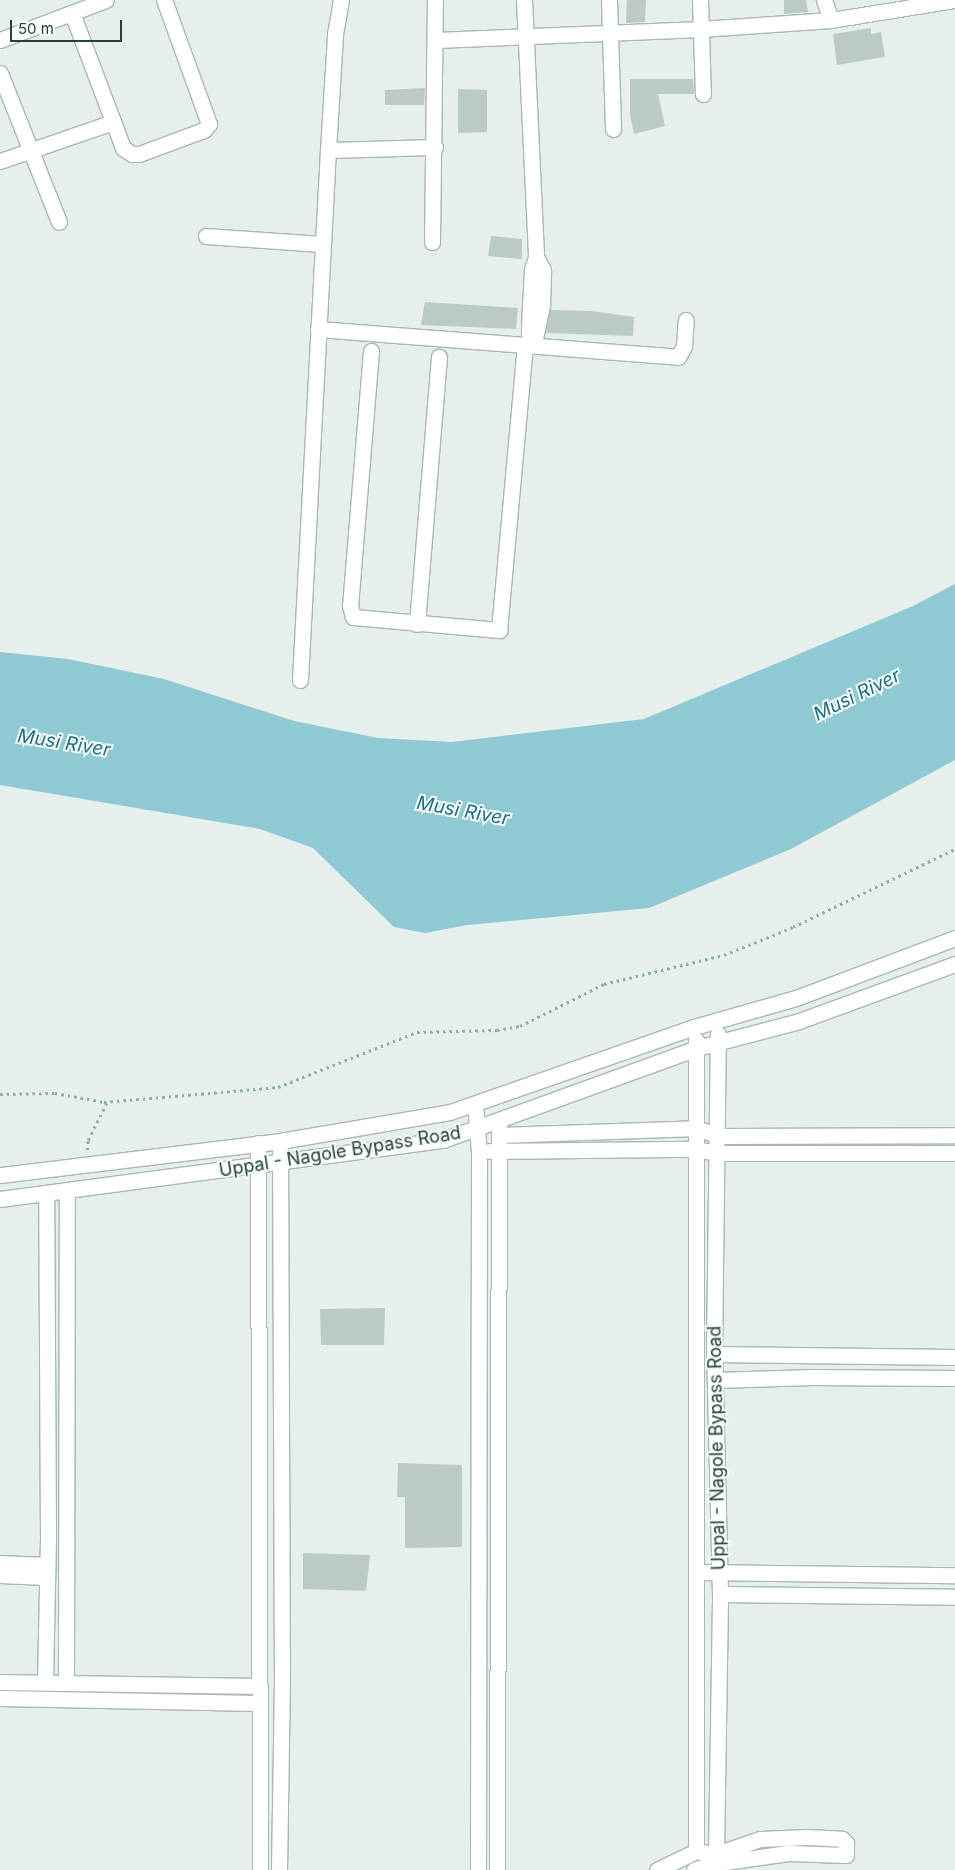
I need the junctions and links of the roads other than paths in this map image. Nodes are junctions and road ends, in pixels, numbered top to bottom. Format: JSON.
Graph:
{"nodes":[{"id":1,"x":106,"y":0,"type":"edge"},
{"id":2,"x":164,"y":0,"type":"edge"},
{"id":3,"x":341,"y":0,"type":"edge"},
{"id":4,"x":435,"y":0,"type":"edge"},
{"id":5,"x":524,"y":0,"type":"edge"},
{"id":6,"x":609,"y":0,"type":"edge"},
{"id":7,"x":700,"y":0,"type":"edge"},
{"id":8,"x":824,"y":0,"type":"edge"},
{"id":9,"x":955,"y":0,"type":"edge"},
{"id":10,"x":915,"y":3,"type":"edge"},
{"id":11,"x":72,"y":13,"type":"junction"},
{"id":12,"x":831,"y":20,"type":"junction"},
{"id":13,"x":701,"y":29,"type":"junction"},
{"id":14,"x":611,"y":33,"type":"junction"},
{"id":15,"x":524,"y":37,"type":"junction"},
{"id":16,"x":0,"y":40,"type":"edge"},
{"id":17,"x":436,"y":40,"type":"junction"},
{"id":18,"x":0,"y":74,"type":"edge"},
{"id":19,"x":704,"y":94,"type":"dead end"},
{"id":20,"x":113,"y":122,"type":"junction"},
{"id":21,"x":613,"y":129,"type":"dead end"},
{"id":22,"x":435,"y":147,"type":"junction"},
{"id":23,"x":30,"y":150,"type":"junction"},
{"id":24,"x":328,"y":150,"type":"junction"},
{"id":25,"x":0,"y":162,"type":"edge"},
{"id":26,"x":59,"y":222,"type":"dead end"},
{"id":27,"x":206,"y":236,"type":"dead end"},
{"id":28,"x":432,"y":242,"type":"dead end"},
{"id":29,"x":322,"y":244,"type":"junction"},
{"id":30,"x":686,"y":320,"type":"dead end"},
{"id":31,"x":318,"y":329,"type":"junction"},
{"id":32,"x":529,"y":346,"type":"junction"},
{"id":33,"x":371,"y":351,"type":"dead end"},
{"id":34,"x":439,"y":357,"type":"dead end"},
{"id":35,"x":417,"y":624,"type":"junction"},
{"id":36,"x":300,"y":680,"type":"dead end"},
{"id":37,"x":955,"y":938,"type":"edge"},
{"id":38,"x":955,"y":964,"type":"edge"},
{"id":39,"x":718,"y":1020,"type":"junction"},
{"id":40,"x":694,"y":1027,"type":"junction"},
{"id":41,"x":718,"y":1042,"type":"junction"},
{"id":42,"x":697,"y":1048,"type":"junction"},
{"id":43,"x":475,"y":1104,"type":"junction"},
{"id":44,"x":696,"y":1128,"type":"junction"},
{"id":45,"x":475,"y":1130,"type":"junction"},
{"id":46,"x":499,"y":1135,"type":"junction"},
{"id":47,"x":955,"y":1135,"type":"edge"},
{"id":48,"x":718,"y":1136,"type":"junction"},
{"id":49,"x":280,"y":1141,"type":"junction"},
{"id":50,"x":258,"y":1142,"type":"junction"},
{"id":51,"x":696,"y":1149,"type":"junction"},
{"id":52,"x":955,"y":1152,"type":"edge"},
{"id":53,"x":479,"y":1153,"type":"junction"},
{"id":54,"x":716,"y":1153,"type":"junction"},
{"id":55,"x":281,"y":1163,"type":"junction"},
{"id":56,"x":260,"y":1166,"type":"junction"},
{"id":57,"x":479,"y":1171,"type":"junction"},
{"id":58,"x":0,"y":1175,"type":"edge"},
{"id":59,"x":67,"y":1192,"type":"junction"},
{"id":60,"x":46,"y":1194,"type":"junction"},
{"id":61,"x":0,"y":1200,"type":"edge"},
{"id":62,"x":498,"y":1200,"type":"junction"},
{"id":63,"x":714,"y":1354,"type":"junction"},
{"id":64,"x":955,"y":1357,"type":"edge"},
{"id":65,"x":955,"y":1378,"type":"edge"},
{"id":66,"x":715,"y":1380,"type":"junction"},
{"id":67,"x":0,"y":1563,"type":"edge"},
{"id":68,"x":46,"y":1571,"type":"junction"},
{"id":69,"x":697,"y":1572,"type":"junction"},
{"id":70,"x":720,"y":1573,"type":"junction"},
{"id":71,"x":0,"y":1575,"type":"edge"},
{"id":72,"x":955,"y":1575,"type":"edge"},
{"id":73,"x":720,"y":1594,"type":"junction"},
{"id":74,"x":955,"y":1596,"type":"edge"},
{"id":75,"x":0,"y":1682,"type":"edge"},
{"id":76,"x":45,"y":1682,"type":"junction"},
{"id":77,"x":66,"y":1682,"type":"junction"},
{"id":78,"x":260,"y":1686,"type":"junction"},
{"id":79,"x":0,"y":1698,"type":"edge"},
{"id":80,"x":260,"y":1704,"type":"junction"},
{"id":81,"x":696,"y":1851,"type":"junction"},
{"id":82,"x":716,"y":1854,"type":"junction"},
{"id":83,"x":260,"y":1870,"type":"edge"},
{"id":84,"x":279,"y":1870,"type":"edge"},
{"id":85,"x":478,"y":1870,"type":"edge"},
{"id":86,"x":498,"y":1870,"type":"edge"},
{"id":87,"x":657,"y":1870,"type":"edge"},
{"id":88,"x":694,"y":1870,"type":"edge"}],
"edges":[{"from":1,"to":11,"type":"street"},
{"from":2,"to":20,"type":"street"},
{"from":3,"to":24,"type":"street"},
{"from":4,"to":17,"type":"street"},
{"from":5,"to":15,"type":"street"},
{"from":6,"to":14,"type":"street"},
{"from":7,"to":13,"type":"street"},
{"from":8,"to":12,"type":"street"},
{"from":9,"to":10,"type":"street"},
{"from":10,"to":12,"type":"street"},
{"from":11,"to":16,"type":"street"},
{"from":11,"to":20,"type":"street"},
{"from":12,"to":13,"type":"street"},
{"from":13,"to":14,"type":"street"},
{"from":13,"to":19,"type":"street"},
{"from":14,"to":15,"type":"street"},
{"from":14,"to":21,"type":"street"},
{"from":15,"to":17,"type":"street"},
{"from":15,"to":32,"type":"street"},
{"from":17,"to":22,"type":"street"},
{"from":18,"to":23,"type":"street"},
{"from":20,"to":23,"type":"street"},
{"from":22,"to":24,"type":"street"},
{"from":22,"to":28,"type":"street"},
{"from":23,"to":25,"type":"street"},
{"from":23,"to":26,"type":"street"},
{"from":24,"to":29,"type":"street"},
{"from":27,"to":29,"type":"street"},
{"from":29,"to":31,"type":"street"},
{"from":30,"to":32,"type":"street"},
{"from":31,"to":32,"type":"street"},
{"from":31,"to":36,"type":"street"},
{"from":32,"to":35,"type":"street"},
{"from":33,"to":35,"type":"street"},
{"from":34,"to":35,"type":"street"},
{"from":37,"to":39,"type":"street","name":"Uppal - Nagole Bypass Road"},
{"from":38,"to":41,"type":"street","name":"Uppal - Nagole Bypass Road"},
{"from":39,"to":40,"type":"street","name":"Uppal - Nagole Bypass Road"},
{"from":39,"to":41,"type":"street","name":"Uppal - Nagole Bypass Road"},
{"from":40,"to":42,"type":"street","name":"Uppal - Nagole Bypass Road"},
{"from":40,"to":43,"type":"street","name":"Uppal - Nagole Bypass Road"},
{"from":41,"to":42,"type":"street","name":"Uppal - Nagole Bypass Road"},
{"from":41,"to":48,"type":"street","name":"Uppal - Nagole Bypass Road"},
{"from":42,"to":44,"type":"street","name":"Uppal - Nagole Bypass Road"},
{"from":42,"to":46,"type":"street","name":"Uppal - Nagole Bypass Road"},
{"from":43,"to":45,"type":"street"},
{"from":43,"to":49,"type":"street","name":"Uppal - Nagole Bypass Road"},
{"from":44,"to":46,"type":"street"},
{"from":44,"to":48,"type":"street"},
{"from":44,"to":51,"type":"street","name":"Uppal - Nagole Bypass Road"},
{"from":45,"to":46,"type":"street","name":"Uppal - Nagole Bypass Road"},
{"from":45,"to":53,"type":"street"},
{"from":45,"to":55,"type":"street","name":"Uppal - Nagole Bypass Road"},
{"from":46,"to":51,"type":"street"},
{"from":46,"to":53,"type":"street"},
{"from":46,"to":62,"type":"street"},
{"from":47,"to":48,"type":"street"},
{"from":48,"to":54,"type":"street","name":"Uppal - Nagole Bypass Road"},
{"from":49,"to":50,"type":"street","name":"Uppal - Nagole Bypass Road"},
{"from":49,"to":55,"type":"street"},
{"from":50,"to":56,"type":"street"},
{"from":50,"to":58,"type":"street","name":"Uppal - Nagole Bypass Road"},
{"from":51,"to":54,"type":"street"},
{"from":51,"to":69,"type":"street","name":"Uppal - Nagole Bypass Road"},
{"from":52,"to":54,"type":"street"},
{"from":53,"to":57,"type":"street"},
{"from":54,"to":63,"type":"street","name":"Uppal - Nagole Bypass Road"},
{"from":55,"to":56,"type":"street","name":"Uppal - Nagole Bypass Road"},
{"from":55,"to":84,"type":"street"},
{"from":56,"to":59,"type":"street","name":"Uppal - Nagole Bypass Road"},
{"from":56,"to":78,"type":"street"},
{"from":57,"to":62,"type":"street"},
{"from":57,"to":85,"type":"street"},
{"from":59,"to":60,"type":"street","name":"Uppal - Nagole Bypass Road"},
{"from":59,"to":77,"type":"street"},
{"from":60,"to":61,"type":"street","name":"Uppal - Nagole Bypass Road"},
{"from":60,"to":68,"type":"street"},
{"from":62,"to":86,"type":"street"},
{"from":63,"to":64,"type":"street"},
{"from":63,"to":66,"type":"street","name":"Uppal - Nagole Bypass Road"},
{"from":65,"to":66,"type":"street"},
{"from":66,"to":70,"type":"street","name":"Uppal - Nagole Bypass Road"},
{"from":67,"to":68,"type":"street"},
{"from":68,"to":71,"type":"street"},
{"from":68,"to":76,"type":"street"},
{"from":69,"to":70,"type":"street"},
{"from":69,"to":81,"type":"street","name":"Uppal - Nagole Bypass Road"},
{"from":70,"to":72,"type":"street"},
{"from":70,"to":73,"type":"street","name":"Uppal - Nagole Bypass Road"},
{"from":73,"to":74,"type":"street"},
{"from":73,"to":82,"type":"street","name":"Uppal - Nagole Bypass Road"},
{"from":75,"to":76,"type":"street"},
{"from":76,"to":77,"type":"street"},
{"from":77,"to":78,"type":"street"},
{"from":78,"to":80,"type":"street"},
{"from":79,"to":80,"type":"street"},
{"from":80,"to":83,"type":"street"},
{"from":81,"to":82,"type":"street"},
{"from":81,"to":87,"type":"street"},
{"from":82,"to":88,"type":"street"}]}
